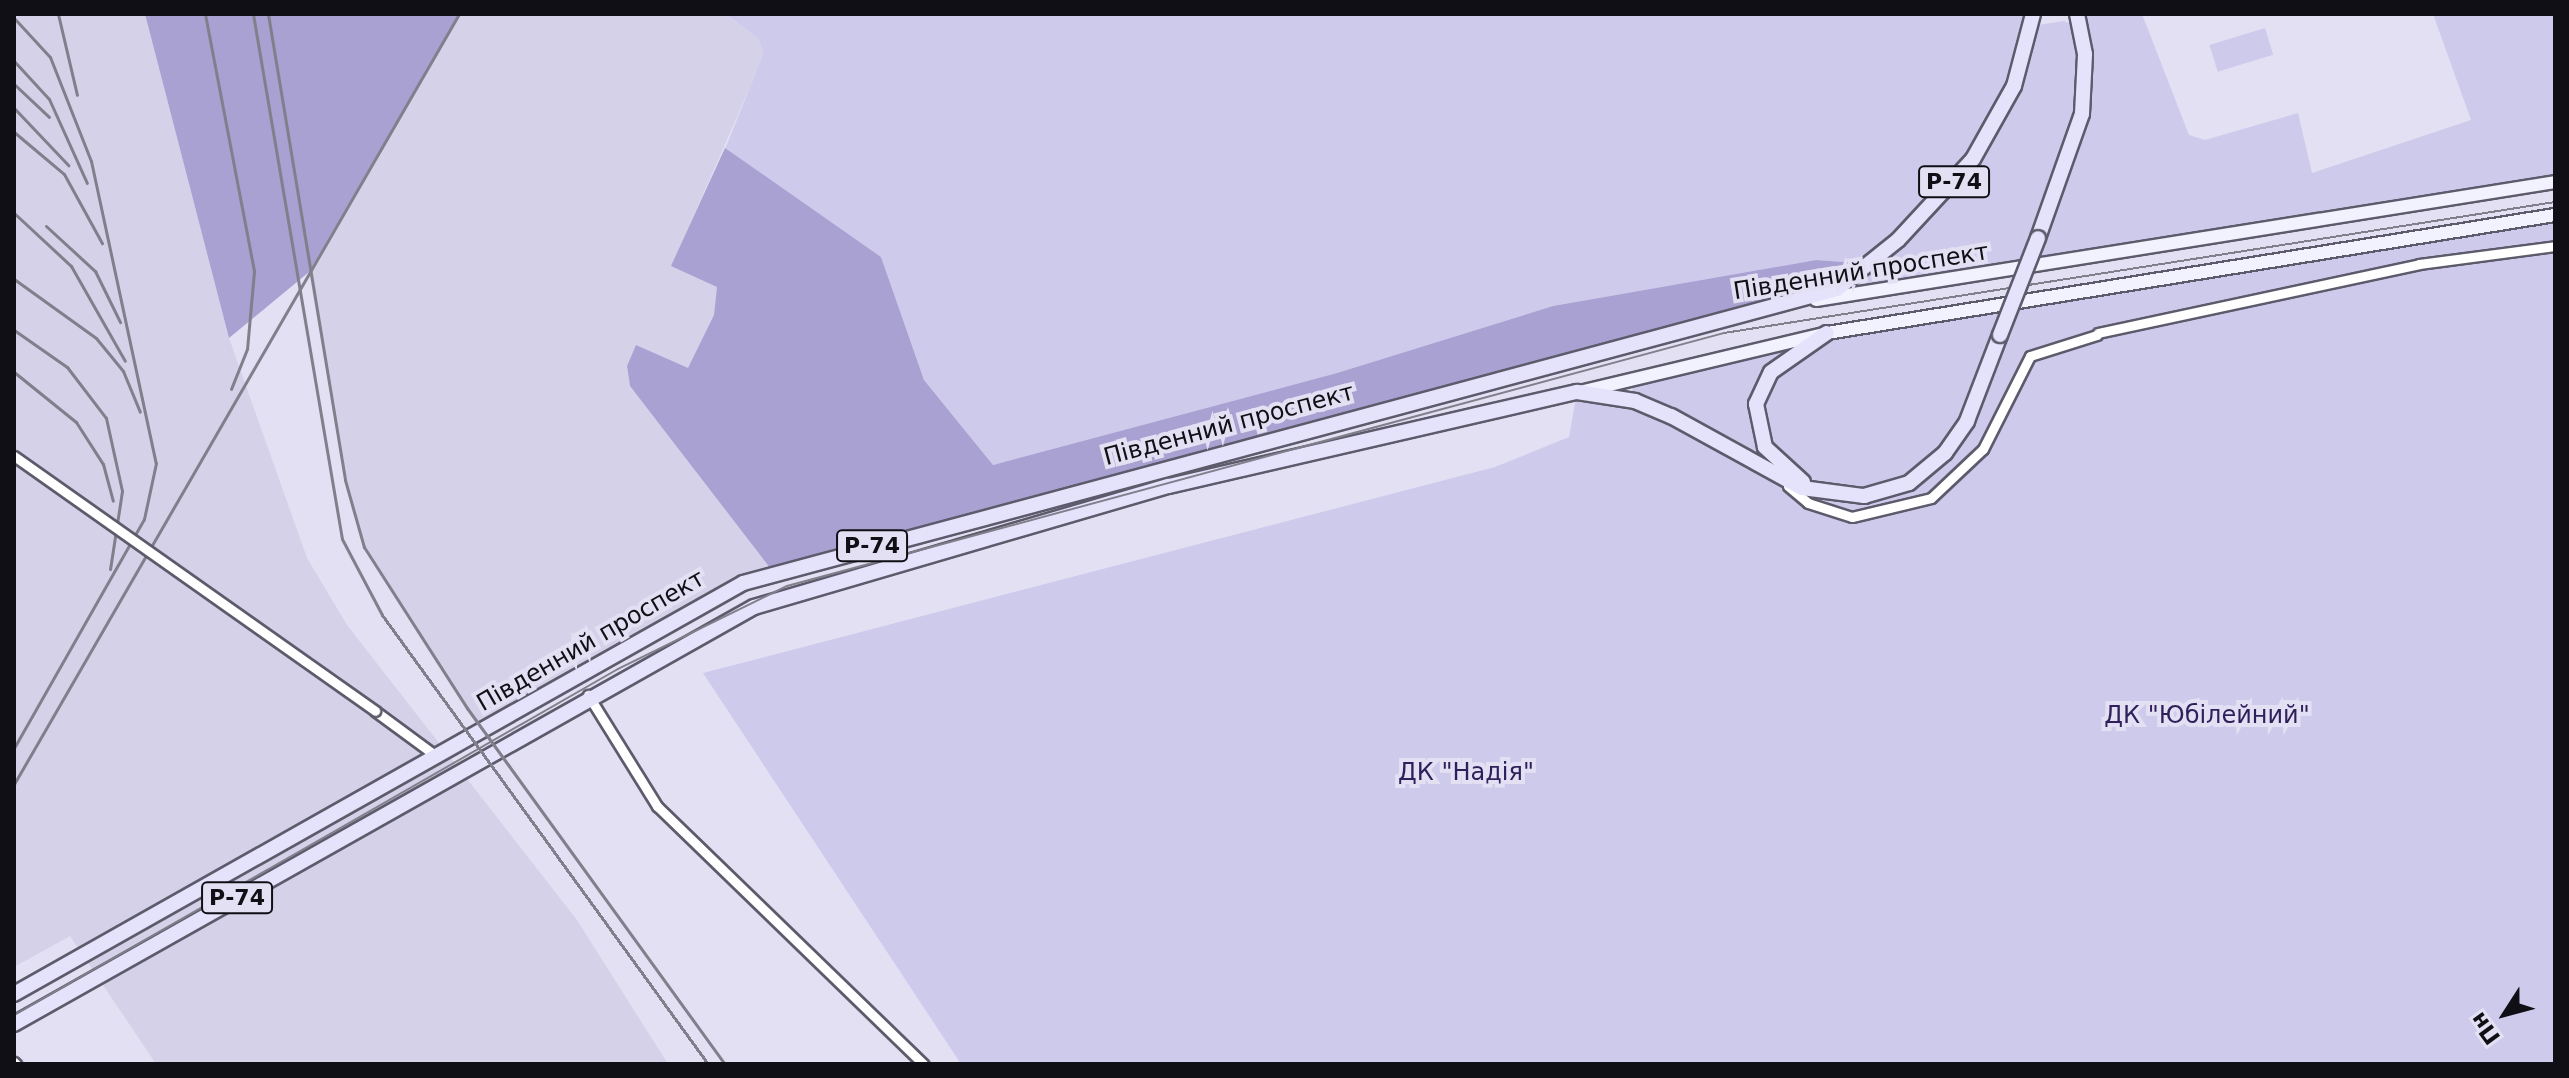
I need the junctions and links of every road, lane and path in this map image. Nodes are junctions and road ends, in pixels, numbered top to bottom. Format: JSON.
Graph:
{"nodes":[{"id":1,"x":2033,"y":14,"type":"edge"},
{"id":2,"x":2077,"y":14,"type":"edge"},
{"id":3,"x":2555,"y":182,"type":"edge"},
{"id":4,"x":2555,"y":215,"type":"edge"},
{"id":5,"x":2555,"y":246,"type":"edge"},
{"id":6,"x":1811,"y":301,"type":"junction"},
{"id":7,"x":1827,"y":333,"type":"junction"},
{"id":8,"x":1577,"y":392,"type":"junction"},
{"id":9,"x":14,"y":456,"type":"edge"},
{"id":10,"x":1776,"y":477,"type":"junction"},
{"id":11,"x":1836,"y":497,"type":"junction"},
{"id":12,"x":588,"y":695,"type":"junction"},
{"id":13,"x":435,"y":755,"type":"junction"},
{"id":14,"x":14,"y":994,"type":"edge"},
{"id":15,"x":14,"y":1024,"type":"edge"},
{"id":16,"x":923,"y":1064,"type":"edge"}],
"edges":[{"from":1,"to":6,"type":"main road","number":"Р-74"},
{"from":2,"to":11,"type":"main road","number":"Р-74","bridge":true},
{"from":3,"to":6,"type":"main road","name":"Південний проспект"},
{"from":4,"to":7,"type":"main road","name":"Південний проспект"},
{"from":5,"to":10,"type":"street"},
{"from":6,"to":13,"type":"main road","name":"Південний проспект","number":"Р-74"},
{"from":7,"to":8,"type":"main road","name":"Південний проспект"},
{"from":7,"to":11,"type":"main road"},
{"from":8,"to":10,"type":"main road","number":"Р-74"},
{"from":8,"to":12,"type":"main road","name":"Південний проспект","number":"Р-74"},
{"from":9,"to":13,"type":"street","bridge":true},
{"from":10,"to":11,"type":"main road","number":"Р-74"},
{"from":12,"to":15,"type":"main road","name":"Південний проспект","number":"Р-74"},
{"from":12,"to":16,"type":"street"},
{"from":13,"to":14,"type":"main road","name":"Південний проспект","number":"Р-74"}]}
